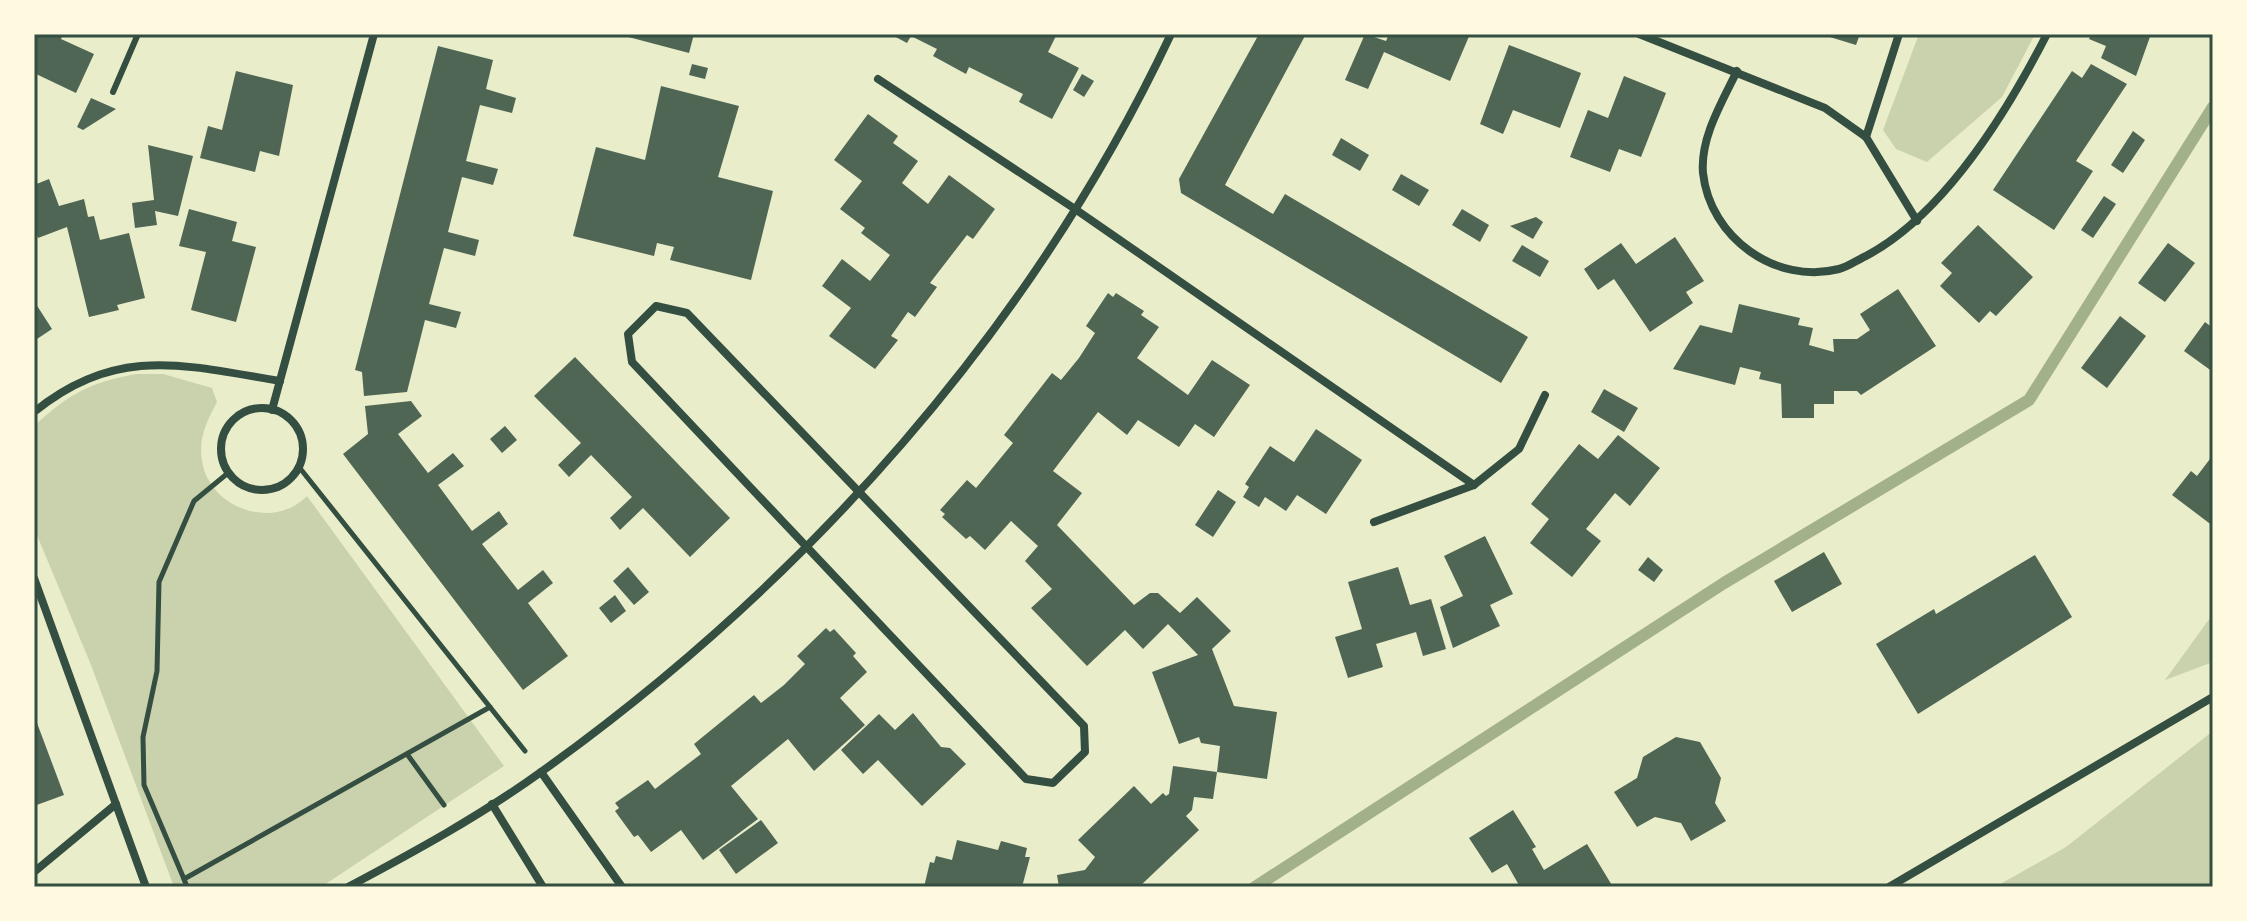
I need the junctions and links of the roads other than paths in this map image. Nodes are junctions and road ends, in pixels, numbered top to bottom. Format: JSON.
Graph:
{"nodes":[{"id":1,"x":138,"y":34,"type":"edge"},
{"id":2,"x":374,"y":34,"type":"edge"},
{"id":3,"x":1171,"y":34,"type":"edge"},
{"id":4,"x":1639,"y":34,"type":"edge"},
{"id":5,"x":1899,"y":34,"type":"edge"},
{"id":6,"x":2047,"y":34,"type":"edge"},
{"id":7,"x":1737,"y":71,"type":"junction"},
{"id":8,"x":878,"y":79,"type":"dead end"},
{"id":9,"x":113,"y":92,"type":"dead end"},
{"id":10,"x":1866,"y":137,"type":"junction"},
{"id":11,"x":1075,"y":209,"type":"junction"},
{"id":12,"x":1917,"y":221,"type":"junction"},
{"id":13,"x":280,"y":381,"type":"junction"},
{"id":14,"x":1545,"y":395,"type":"dead end"},
{"id":15,"x":272,"y":410,"type":"junction"},
{"id":16,"x":34,"y":412,"type":"edge"},
{"id":17,"x":1474,"y":485,"type":"junction"},
{"id":18,"x":860,"y":494,"type":"junction"},
{"id":19,"x":1374,"y":522,"type":"dead end"},
{"id":20,"x":807,"y":546,"type":"junction"},
{"id":21,"x":34,"y":578,"type":"edge"},
{"id":22,"x":2213,"y":697,"type":"edge"},
{"id":23,"x":541,"y":772,"type":"junction"},
{"id":24,"x":116,"y":804,"type":"junction"},
{"id":25,"x":492,"y":804,"type":"junction"},
{"id":26,"x":34,"y":872,"type":"edge"},
{"id":27,"x":146,"y":887,"type":"edge"},
{"id":28,"x":348,"y":887,"type":"edge"},
{"id":29,"x":543,"y":887,"type":"edge"},
{"id":30,"x":622,"y":887,"type":"edge"},
{"id":31,"x":1889,"y":887,"type":"edge"}],
"edges":[{"from":1,"to":9,"type":"lane"},
{"from":2,"to":13,"type":"street"},
{"from":3,"to":11,"type":"street"},
{"from":4,"to":7,"type":"street"},
{"from":5,"to":10,"type":"street"},
{"from":6,"to":12,"type":"street"},
{"from":7,"to":10,"type":"street"},
{"from":7,"to":12,"type":"street"},
{"from":8,"to":11,"type":"street"},
{"from":10,"to":12,"type":"street"},
{"from":11,"to":17,"type":"street"},
{"from":11,"to":18,"type":"street"},
{"from":13,"to":15,"type":"street"},
{"from":13,"to":16,"type":"street"},
{"from":14,"to":17,"type":"street"},
{"from":15,"to":15,"type":"street"},
{"from":17,"to":19,"type":"street"},
{"from":18,"to":20,"type":"street"},
{"from":18,"to":20,"type":"street"},
{"from":18,"to":20,"type":"street"},
{"from":20,"to":23,"type":"street"},
{"from":21,"to":24,"type":"street"},
{"from":22,"to":31,"type":"street"},
{"from":23,"to":25,"type":"street"},
{"from":23,"to":30,"type":"street"},
{"from":24,"to":26,"type":"street"},
{"from":24,"to":27,"type":"street"},
{"from":25,"to":28,"type":"street"},
{"from":25,"to":29,"type":"street"}]}
